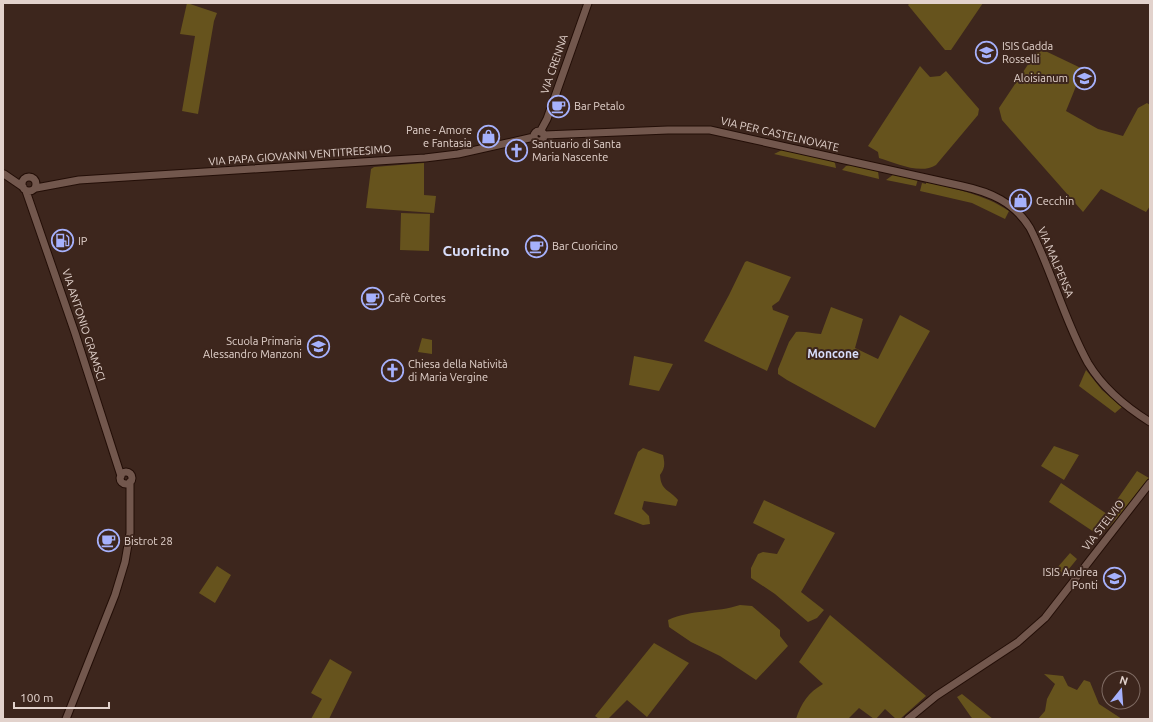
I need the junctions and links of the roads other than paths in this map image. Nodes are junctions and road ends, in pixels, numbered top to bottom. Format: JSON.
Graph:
{"nodes":[{"id":1,"x":588,"y":3,"type":"edge"},
{"id":2,"x":542,"y":134,"type":"junction"},
{"id":3,"x":3,"y":174,"type":"edge"},
{"id":4,"x":25,"y":179,"type":"junction"},
{"id":5,"x":35,"y":180,"type":"junction"},
{"id":6,"x":936,"y":180,"type":"joint"},
{"id":7,"x":65,"y":182,"type":"junction"},
{"id":8,"x":29,"y":189,"type":"junction"},
{"id":9,"x":1150,"y":422,"type":"edge"},
{"id":10,"x":1150,"y":484,"type":"edge"},
{"id":11,"x":66,"y":719,"type":"edge"},
{"id":12,"x":908,"y":719,"type":"edge"}],
"edges":[{"from":1,"to":2,"type":"street","name":"VIA CRENNA"},
{"from":2,"to":6,"type":"street","name":"VIA PER CASTELNOVATE"},
{"from":2,"to":7,"type":"street","name":"VIA PAPA GIOVANNI VENTITREESIMO"},
{"from":3,"to":4,"type":"street","name":"VIA PAPA GIOVANNI VENTITREESIMO"},
{"from":3,"to":8,"type":"street","name":"VIA PAPA GIOVANNI VENTITREESIMO"},
{"from":4,"to":5,"type":"street","name":"VIA PAPA GIOVANNI VENTITREESIMO"},
{"from":4,"to":8,"type":"street"},
{"from":5,"to":7,"type":"street","name":"VIA PAPA GIOVANNI VENTITREESIMO"},
{"from":5,"to":8,"type":"street"},
{"from":6,"to":9,"type":"street","name":"VIA MALPENSA"},
{"from":7,"to":8,"type":"street","name":"VIA PAPA GIOVANNI VENTITREESIMO"},
{"from":8,"to":11,"type":"street","name":"VIA ANTONIO GRAMSCI"},
{"from":10,"to":12,"type":"street","name":"VIA STELVIO"}]}
